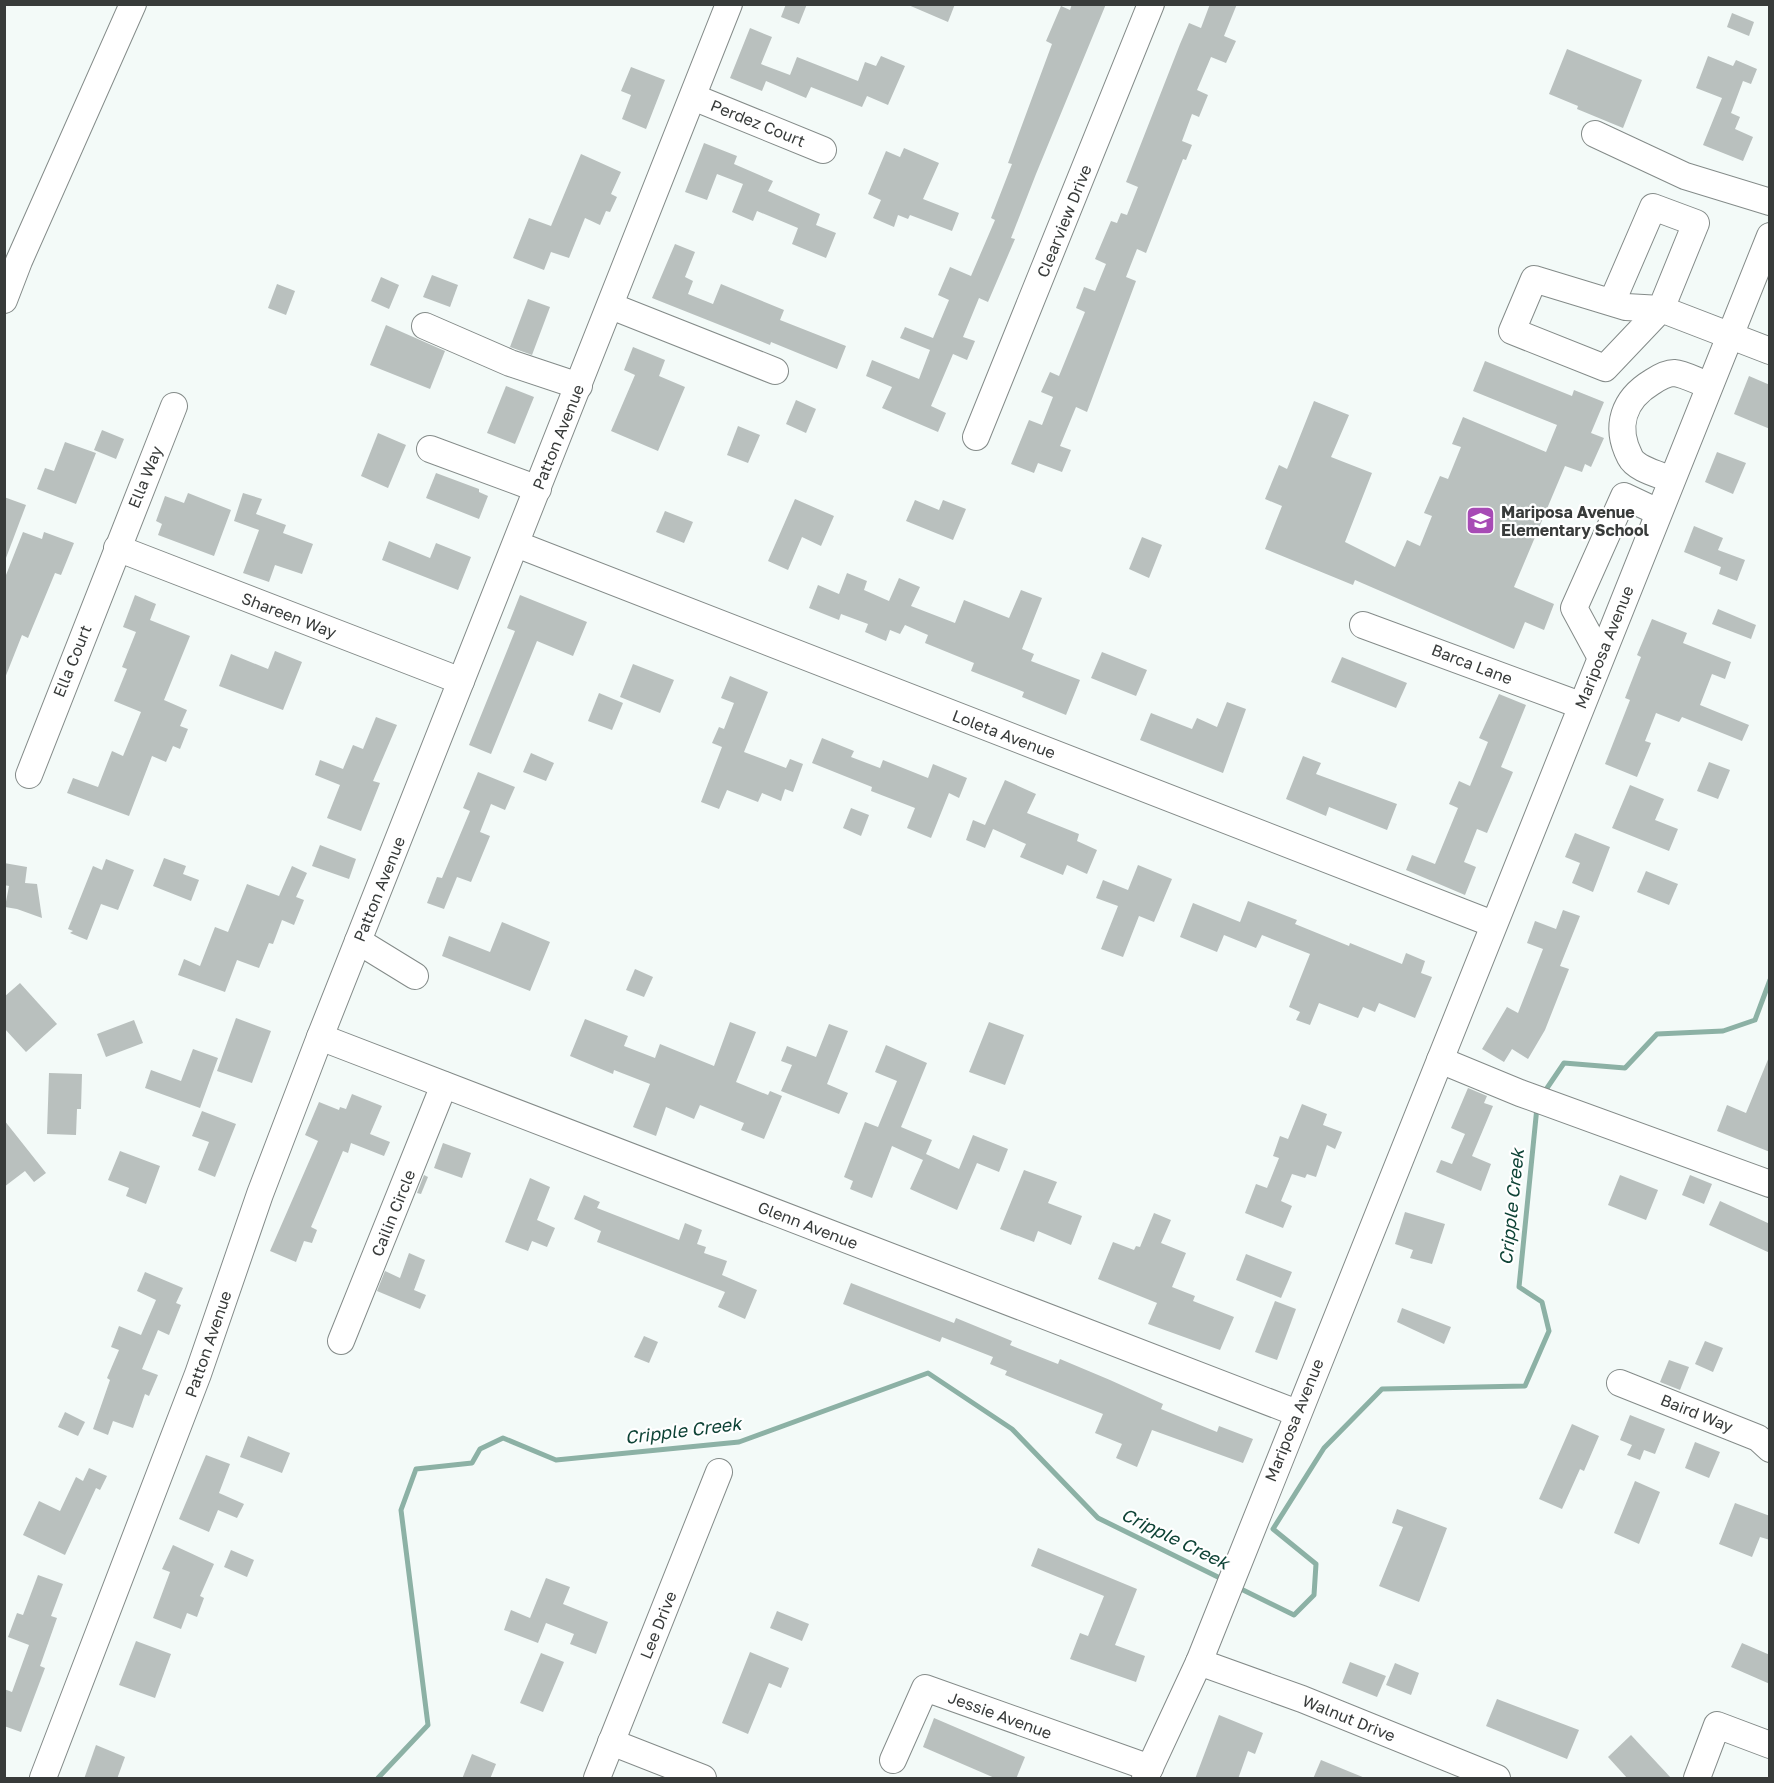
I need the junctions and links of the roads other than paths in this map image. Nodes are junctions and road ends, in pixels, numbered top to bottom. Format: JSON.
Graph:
{"nodes":[{"id":1,"x":133,"y":4,"type":"edge"},
{"id":2,"x":729,"y":4,"type":"edge"},
{"id":3,"x":1151,"y":4,"type":"edge"},
{"id":4,"x":693,"y":97,"type":"junction"},
{"id":5,"x":1595,"y":134,"type":"dead end"},
{"id":6,"x":823,"y":150,"type":"dead end"},
{"id":7,"x":1770,"y":202,"type":"edge"},
{"id":8,"x":1770,"y":236,"type":"edge"},
{"id":9,"x":12,"y":258,"type":"edge"},
{"id":10,"x":4,"y":300,"type":"edge"},
{"id":11,"x":1612,"y":302,"type":"junction"},
{"id":12,"x":611,"y":306,"type":"junction"},
{"id":13,"x":1661,"y":309,"type":"junction"},
{"id":14,"x":425,"y":326,"type":"dead end"},
{"id":15,"x":1729,"y":335,"type":"junction"},
{"id":16,"x":1770,"y":351,"type":"edge"},
{"id":17,"x":775,"y":371,"type":"dead end"},
{"id":18,"x":1709,"y":385,"type":"junction"},
{"id":19,"x":579,"y":386,"type":"junction"},
{"id":20,"x":174,"y":406,"type":"dead end"},
{"id":21,"x":976,"y":437,"type":"dead end"},
{"id":22,"x":430,"y":449,"type":"dead end"},
{"id":23,"x":1670,"y":479,"type":"junction"},
{"id":24,"x":538,"y":489,"type":"junction"},
{"id":25,"x":1658,"y":512,"type":"junction"},
{"id":26,"x":516,"y":544,"type":"junction"},
{"id":27,"x":117,"y":548,"type":"junction"},
{"id":28,"x":1363,"y":625,"type":"dead end"},
{"id":29,"x":1600,"y":657,"type":"junction"},
{"id":30,"x":461,"y":681,"type":"junction"},
{"id":31,"x":1580,"y":705,"type":"junction"},
{"id":32,"x":29,"y":775,"type":"dead end"},
{"id":33,"x":1493,"y":924,"type":"junction"},
{"id":34,"x":358,"y":941,"type":"junction"},
{"id":35,"x":415,"y":976,"type":"dead end"},
{"id":36,"x":320,"y":1037,"type":"junction"},
{"id":37,"x":1440,"y":1060,"type":"junction"},
{"id":38,"x":444,"y":1085,"type":"junction"},
{"id":39,"x":1770,"y":1184,"type":"edge"},
{"id":40,"x":341,"y":1341,"type":"dead end"},
{"id":41,"x":1620,"y":1383,"type":"dead end"},
{"id":42,"x":1297,"y":1413,"type":"junction"},
{"id":43,"x":1770,"y":1449,"type":"edge"},
{"id":44,"x":719,"y":1472,"type":"dead end"},
{"id":45,"x":1199,"y":1662,"type":"junction"},
{"id":46,"x":611,"y":1742,"type":"junction"},
{"id":47,"x":1770,"y":1745,"type":"edge"},
{"id":48,"x":893,"y":1760,"type":"dead end"},
{"id":49,"x":1148,"y":1773,"type":"edge"},
{"id":50,"x":43,"y":1779,"type":"edge"},
{"id":51,"x":597,"y":1779,"type":"edge"},
{"id":52,"x":703,"y":1779,"type":"edge"},
{"id":53,"x":1497,"y":1779,"type":"edge"},
{"id":54,"x":1697,"y":1779,"type":"edge"}],
"edges":[{"from":1,"to":9,"type":"street"},
{"from":2,"to":4,"type":"street","name":"Patton Avenue"},
{"from":3,"to":21,"type":"street","name":"Clearview Drive"},
{"from":4,"to":6,"type":"street","name":"Perdez Court"},
{"from":4,"to":12,"type":"street","name":"Patton Avenue"},
{"from":5,"to":7,"type":"street"},
{"from":8,"to":15,"type":"street","name":"Mariposa Avenue"},
{"from":9,"to":10,"type":"street"},
{"from":11,"to":13,"type":"street"},
{"from":11,"to":13,"type":"street"},
{"from":11,"to":13,"type":"street"},
{"from":12,"to":17,"type":"street"},
{"from":12,"to":19,"type":"street","name":"Patton Avenue"},
{"from":13,"to":15,"type":"street"},
{"from":14,"to":19,"type":"street"},
{"from":15,"to":16,"type":"street"},
{"from":15,"to":18,"type":"street","name":"Mariposa Avenue"},
{"from":18,"to":23,"type":"street","name":"Mariposa Avenue"},
{"from":18,"to":23,"type":"street"},
{"from":19,"to":24,"type":"street","name":"Patton Avenue"},
{"from":20,"to":27,"type":"street","name":"Ella Way"},
{"from":22,"to":24,"type":"street"},
{"from":23,"to":25,"type":"street","name":"Mariposa Avenue"},
{"from":24,"to":26,"type":"street","name":"Patton Avenue"},
{"from":25,"to":29,"type":"street","name":"Mariposa Avenue"},
{"from":25,"to":29,"type":"street"},
{"from":26,"to":30,"type":"street","name":"Patton Avenue"},
{"from":26,"to":33,"type":"street","name":"Loleta Avenue"},
{"from":27,"to":30,"type":"street","name":"Shareen Way"},
{"from":27,"to":32,"type":"street","name":"Ella Court"},
{"from":28,"to":31,"type":"street","name":"Barca Lane"},
{"from":29,"to":31,"type":"street","name":"Mariposa Avenue"},
{"from":30,"to":34,"type":"street","name":"Patton Avenue"},
{"from":31,"to":33,"type":"street","name":"Mariposa Avenue"},
{"from":33,"to":37,"type":"street","name":"Mariposa Avenue"},
{"from":34,"to":35,"type":"street"},
{"from":34,"to":36,"type":"street","name":"Patton Avenue"},
{"from":36,"to":38,"type":"street","name":"Glenn Avenue"},
{"from":36,"to":50,"type":"street","name":"Patton Avenue"},
{"from":37,"to":39,"type":"street"},
{"from":37,"to":42,"type":"street","name":"Mariposa Avenue"},
{"from":38,"to":40,"type":"street","name":"Cailin Circle"},
{"from":38,"to":42,"type":"street","name":"Glenn Avenue"},
{"from":41,"to":43,"type":"street","name":"Baird Way"},
{"from":42,"to":45,"type":"street","name":"Mariposa Avenue"},
{"from":44,"to":46,"type":"street","name":"Lee Drive"},
{"from":45,"to":49,"type":"street","name":"Mariposa Avenue"},
{"from":45,"to":53,"type":"street","name":"Walnut Drive"},
{"from":46,"to":51,"type":"street","name":"Lee Drive"},
{"from":46,"to":52,"type":"street"},
{"from":47,"to":54,"type":"street"},
{"from":48,"to":49,"type":"street","name":"Jessie Avenue"}]}
